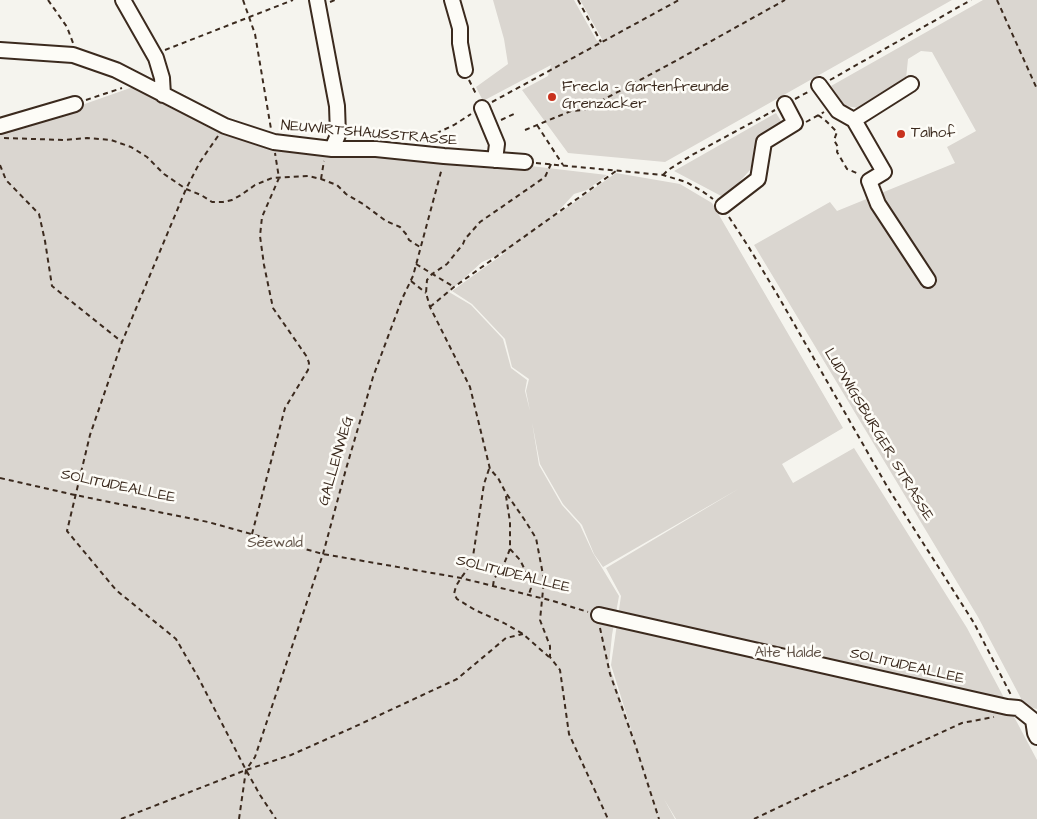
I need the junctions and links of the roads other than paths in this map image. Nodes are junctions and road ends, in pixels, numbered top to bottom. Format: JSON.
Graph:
{"nodes":[{"id":1,"x":123,"y":0,"type":"edge"},
{"id":2,"x":317,"y":0,"type":"edge"},
{"id":3,"x":452,"y":0,"type":"edge"},
{"id":4,"x":0,"y":50,"type":"edge"},
{"id":5,"x":464,"y":70,"type":"road end"},
{"id":6,"x":911,"y":84,"type":"dead end"},
{"id":7,"x":820,"y":85,"type":"dead end"},
{"id":8,"x":163,"y":95,"type":"junction"},
{"id":9,"x":79,"y":103,"type":"road end"},
{"id":10,"x":785,"y":104,"type":"dead end"},
{"id":11,"x":482,"y":108,"type":"road end"},
{"id":12,"x":854,"y":120,"type":"junction"},
{"id":13,"x":0,"y":126,"type":"edge"},
{"id":14,"x":329,"y":149,"type":"junction"},
{"id":15,"x":495,"y":160,"type":"junction"},
{"id":16,"x":525,"y":162,"type":"road end"},
{"id":17,"x":723,"y":206,"type":"road end"},
{"id":18,"x":928,"y":280,"type":"dead end"},
{"id":19,"x":599,"y":615,"type":"road end"},
{"id":20,"x":1035,"y":719,"type":"edge"},
{"id":21,"x":1037,"y":737,"type":"edge"}],
"edges":[{"from":1,"to":8,"type":"street"},
{"from":2,"to":14,"type":"street"},
{"from":3,"to":5,"type":"street"},
{"from":4,"to":8,"type":"street","name":"NEUWIRTSHAUSSTRASSE"},
{"from":6,"to":12,"type":"street"},
{"from":7,"to":12,"type":"street"},
{"from":8,"to":14,"type":"street","name":"NEUWIRTSHAUSSTRASSE"},
{"from":9,"to":13,"type":"street"},
{"from":10,"to":17,"type":"street"},
{"from":11,"to":15,"type":"street"},
{"from":12,"to":18,"type":"street"},
{"from":14,"to":15,"type":"street","name":"NEUWIRTSHAUSSTRASSE"},
{"from":15,"to":16,"type":"street","name":"NEUWIRTSHAUSSTRASSE"},
{"from":19,"to":20,"type":"street","name":"SOLITUDEALLEE"},
{"from":20,"to":21,"type":"street"}]}
